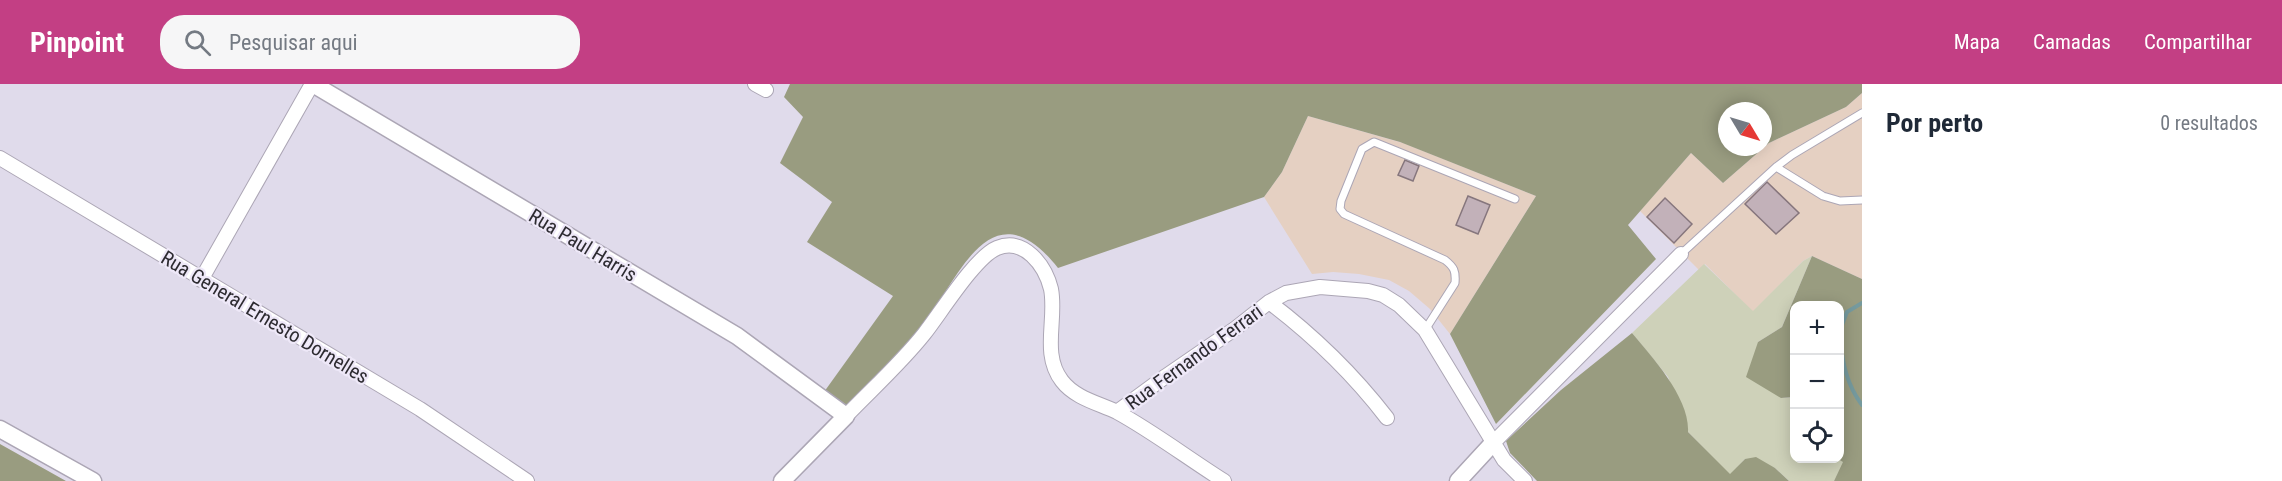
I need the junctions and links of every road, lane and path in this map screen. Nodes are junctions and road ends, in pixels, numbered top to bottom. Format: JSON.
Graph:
{"nodes":[{"id":1,"x":313,"y":84,"type":"edge"},
{"id":2,"x":1862,"y":113,"type":"edge"},
{"id":3,"x":0,"y":158,"type":"edge"},
{"id":4,"x":1776,"y":167,"type":"junction"},
{"id":5,"x":1515,"y":199,"type":"dead end"},
{"id":6,"x":1862,"y":200,"type":"edge"},
{"id":7,"x":1681,"y":254,"type":"joint"},
{"id":8,"x":201,"y":280,"type":"junction"},
{"id":9,"x":1269,"y":302,"type":"junction"},
{"id":10,"x":1425,"y":330,"type":"junction"},
{"id":11,"x":1117,"y":412,"type":"junction"},
{"id":12,"x":846,"y":416,"type":"junction"},
{"id":13,"x":1387,"y":418,"type":"dead end"},
{"id":14,"x":0,"y":429,"type":"edge"},
{"id":15,"x":1493,"y":443,"type":"junction"},
{"id":16,"x":93,"y":481,"type":"edge"},
{"id":17,"x":527,"y":481,"type":"edge"},
{"id":18,"x":782,"y":481,"type":"edge"},
{"id":19,"x":1224,"y":481,"type":"edge"},
{"id":20,"x":1458,"y":481,"type":"edge"},
{"id":21,"x":1525,"y":481,"type":"edge"}],
"edges":[{"from":1,"to":8,"type":"street"},
{"from":1,"to":12,"type":"street","name":"Rua Paul Harris"},
{"from":2,"to":4,"type":"lane"},
{"from":3,"to":8,"type":"street","name":"Rua General Ernesto Dornelles"},
{"from":4,"to":6,"type":"lane"},
{"from":4,"to":7,"type":"lane"},
{"from":5,"to":10,"type":"lane"},
{"from":7,"to":15,"type":"street"},
{"from":8,"to":17,"type":"street","name":"Rua General Ernesto Dornelles"},
{"from":9,"to":10,"type":"street","name":"Rua Fernando Ferrari"},
{"from":9,"to":11,"type":"street","name":"Rua Fernando Ferrari"},
{"from":9,"to":13,"type":"street"},
{"from":10,"to":15,"type":"street","name":"Rua Fernando Ferrari"},
{"from":11,"to":12,"type":"street","name":"Rua Fernando Ferrari"},
{"from":11,"to":19,"type":"street"},
{"from":12,"to":18,"type":"street","name":"Rua Fernando Ferrari"},
{"from":14,"to":16,"type":"street"},
{"from":15,"to":20,"type":"street"},
{"from":15,"to":21,"type":"street","name":"Rua Fernando Ferrari"}]}
